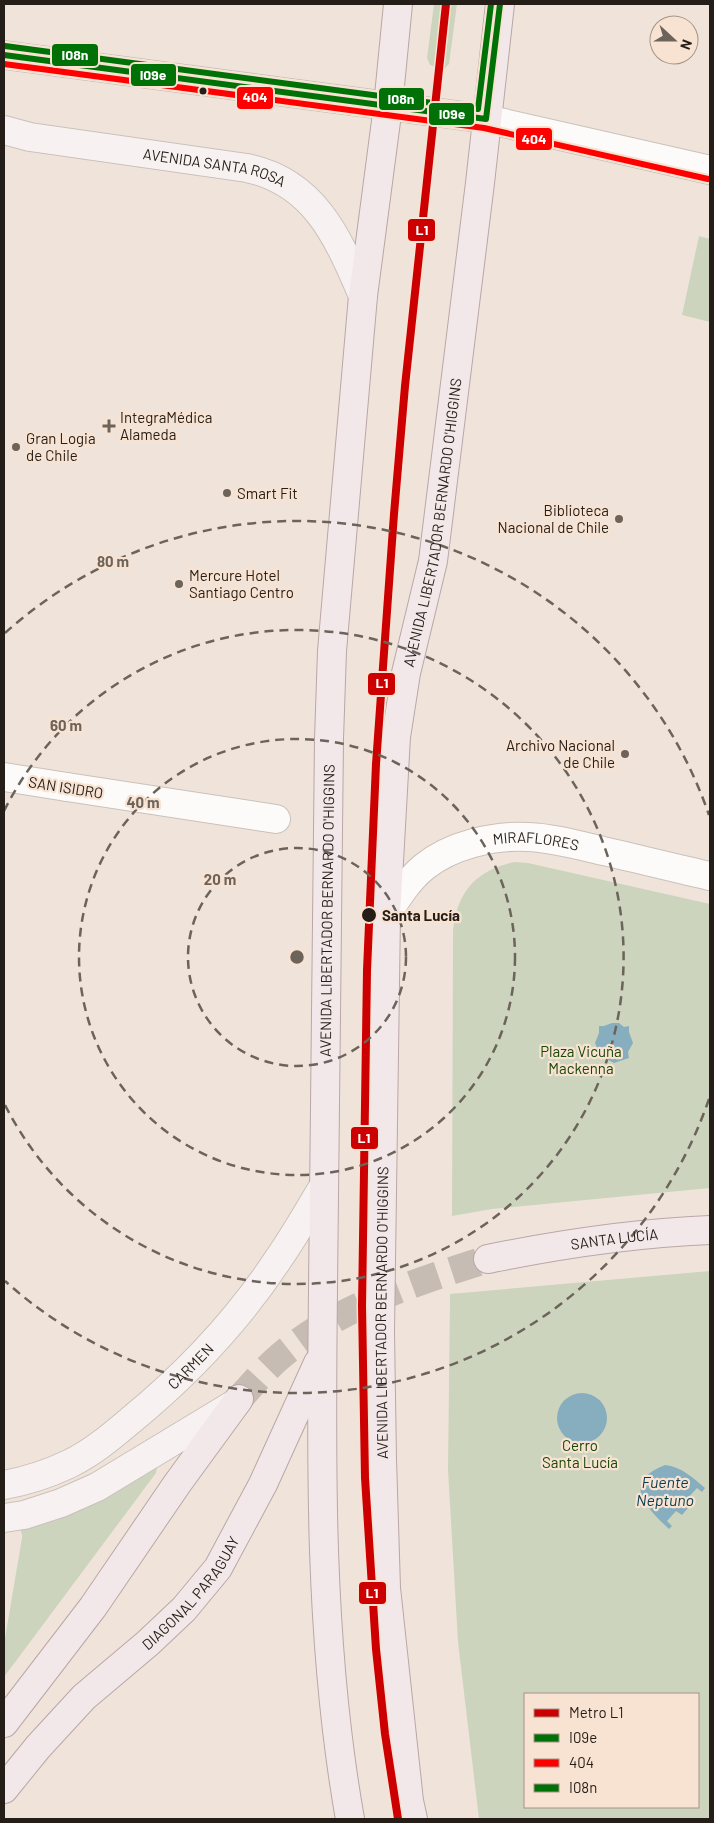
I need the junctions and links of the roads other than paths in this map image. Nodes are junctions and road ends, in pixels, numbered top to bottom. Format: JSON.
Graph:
{"nodes":[{"id":1,"x":398,"y":4,"type":"edge"},
{"id":2,"x":500,"y":4,"type":"edge"},
{"id":3,"x":4,"y":55,"type":"edge"},
{"id":4,"x":388,"y":106,"type":"junction"},
{"id":5,"x":486,"y":119,"type":"junction"},
{"id":6,"x":4,"y":130,"type":"edge"},
{"id":7,"x":710,"y":170,"type":"edge"},
{"id":8,"x":363,"y":296,"type":"junction"},
{"id":9,"x":4,"y":777,"type":"edge"},
{"id":10,"x":276,"y":819,"type":"dead end"},
{"id":11,"x":710,"y":876,"type":"edge"},
{"id":12,"x":386,"y":915,"type":"junction"},
{"id":13,"x":323,"y":1186,"type":"junction"},
{"id":14,"x":710,"y":1230,"type":"edge"},
{"id":15,"x":488,"y":1259,"type":"tunnel mouth"},
{"id":16,"x":322,"y":1355,"type":"junction"},
{"id":17,"x":4,"y":1485,"type":"edge"},
{"id":18,"x":4,"y":1518,"type":"edge"},
{"id":19,"x":4,"y":1723,"type":"edge"},
{"id":20,"x":4,"y":1789,"type":"edge"},
{"id":21,"x":350,"y":1819,"type":"edge"},
{"id":22,"x":413,"y":1819,"type":"edge"}],
"edges":[{"from":1,"to":4,"type":"main road","name":"AVENIDA LIBERTADOR BERNARDO O'HIGGINS"},
{"from":2,"to":5,"type":"main road","name":"AVENIDA LIBERTADOR BERNARDO O'HIGGINS"},
{"from":3,"to":4,"type":"main road"},
{"from":4,"to":5,"type":"main road"},
{"from":4,"to":8,"type":"main road","name":"AVENIDA LIBERTADOR BERNARDO O'HIGGINS"},
{"from":5,"to":7,"type":"street"},
{"from":5,"to":12,"type":"main road","name":"AVENIDA LIBERTADOR BERNARDO O'HIGGINS"},
{"from":6,"to":8,"type":"main road","name":"AVENIDA SANTA ROSA"},
{"from":8,"to":13,"type":"main road","name":"AVENIDA LIBERTADOR BERNARDO O'HIGGINS"},
{"from":9,"to":10,"type":"street","name":"SAN ISIDRO"},
{"from":11,"to":12,"type":"street","name":"MIRAFLORES"},
{"from":12,"to":22,"type":"main road","name":"AVENIDA LIBERTADOR BERNARDO O'HIGGINS"},
{"from":13,"to":16,"type":"main road","name":"AVENIDA LIBERTADOR BERNARDO O'HIGGINS"},
{"from":13,"to":17,"type":"main road","name":"CARMEN"},
{"from":14,"to":15,"type":"main road","name":"SANTA LUCÍA"},
{"from":16,"to":20,"type":"main road","name":"DIAGONAL PARAGUAY"},
{"from":16,"to":21,"type":"main road","name":"AVENIDA LIBERTADOR BERNARDO O'HIGGINS"},
{"from":18,"to":19,"type":"main road"}]}
